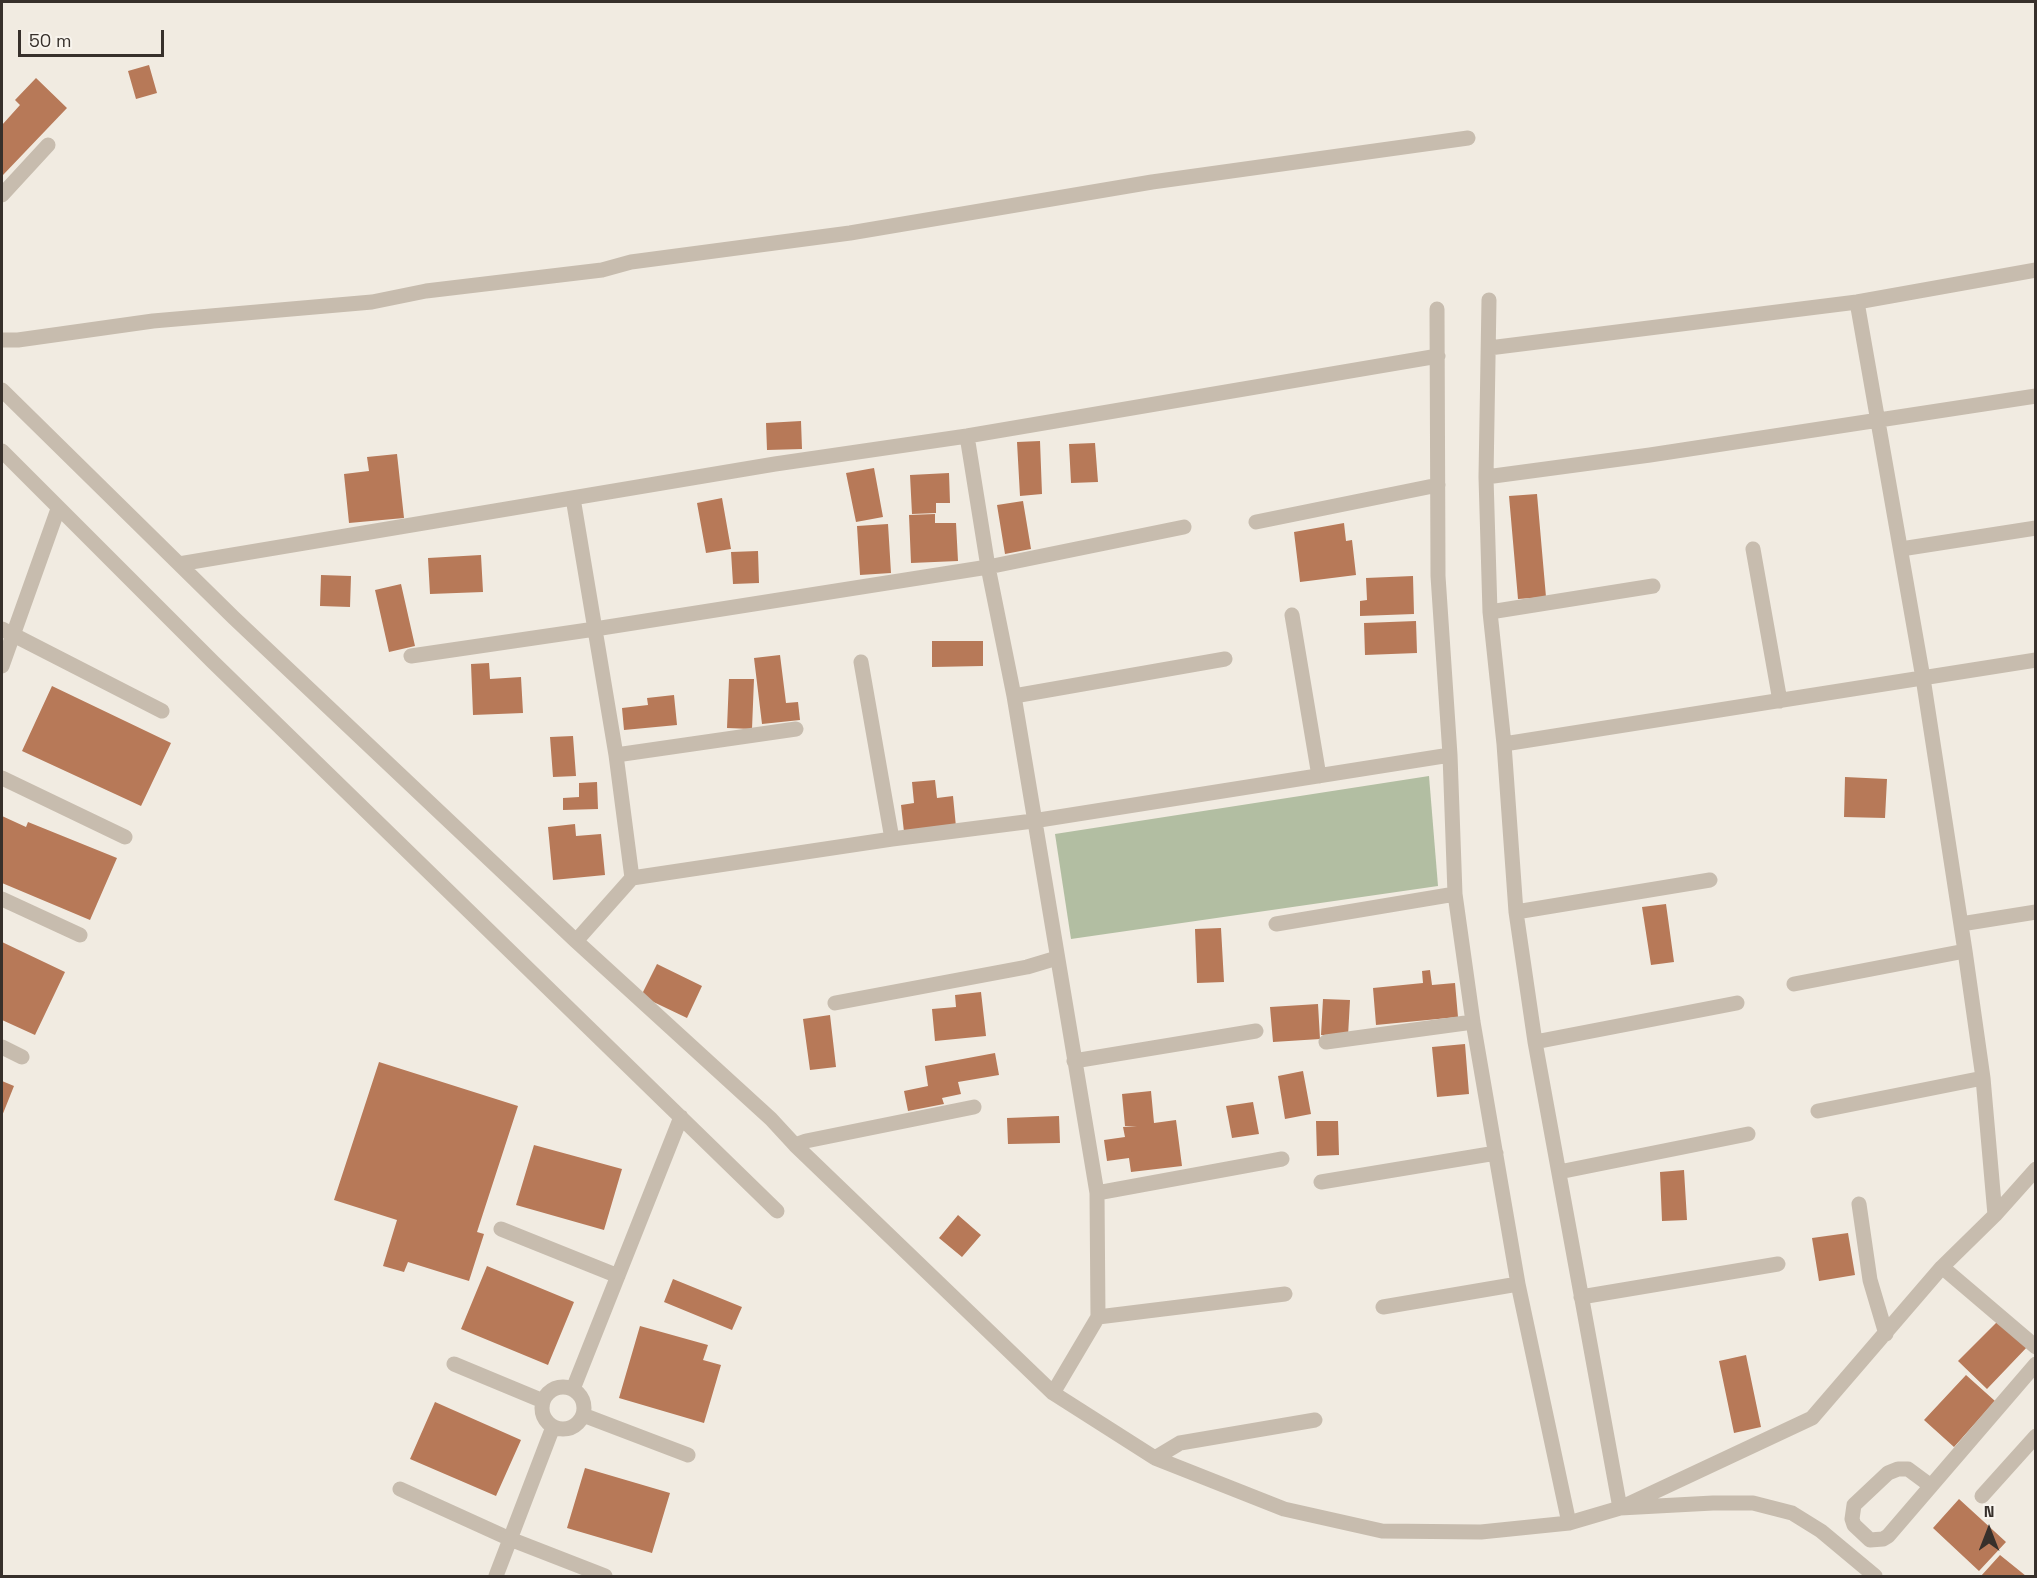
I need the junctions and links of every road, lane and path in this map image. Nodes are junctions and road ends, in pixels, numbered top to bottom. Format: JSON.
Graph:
{"nodes":[{"id":1,"x":1468,"y":138,"type":"dead end"},
{"id":2,"x":48,"y":145,"type":"dead end"},
{"id":3,"x":2,"y":195,"type":"edge"},
{"id":4,"x":2036,"y":270,"type":"edge"},
{"id":5,"x":1489,"y":300,"type":"dead end"},
{"id":6,"x":1857,"y":302,"type":"junction"},
{"id":7,"x":1437,"y":309,"type":"dead end"},
{"id":8,"x":2,"y":340,"type":"edge"},
{"id":9,"x":1489,"y":348,"type":"junction"},
{"id":10,"x":1438,"y":356,"type":"junction"},
{"id":11,"x":2,"y":390,"type":"edge"},
{"id":12,"x":2036,"y":396,"type":"edge"},
{"id":13,"x":1878,"y":420,"type":"junction"},
{"id":14,"x":967,"y":436,"type":"junction"},
{"id":15,"x":2,"y":451,"type":"edge"},
{"id":16,"x":1486,"y":477,"type":"junction"},
{"id":17,"x":1438,"y":485,"type":"junction"},
{"id":18,"x":573,"y":498,"type":"junction"},
{"id":19,"x":58,"y":509,"type":"junction"},
{"id":20,"x":1256,"y":522,"type":"dead end"},
{"id":21,"x":1184,"y":527,"type":"dead end"},
{"id":22,"x":2036,"y":528,"type":"edge"},
{"id":23,"x":1754,"y":549,"type":"dead end"},
{"id":24,"x":1900,"y":549,"type":"junction"},
{"id":25,"x":179,"y":564,"type":"junction"},
{"id":26,"x":988,"y":567,"type":"junction"},
{"id":27,"x":1653,"y":586,"type":"dead end"},
{"id":28,"x":1490,"y":612,"type":"junction"},
{"id":29,"x":1292,"y":615,"type":"dead end"},
{"id":30,"x":595,"y":629,"type":"junction"},
{"id":31,"x":7,"y":632,"type":"edge"},
{"id":32,"x":411,"y":656,"type":"dead end"},
{"id":33,"x":1225,"y":659,"type":"dead end"},
{"id":34,"x":2036,"y":660,"type":"edge"},
{"id":35,"x":861,"y":662,"type":"dead end"},
{"id":36,"x":2,"y":666,"type":"edge"},
{"id":37,"x":1923,"y":678,"type":"junction"},
{"id":38,"x":1014,"y":696,"type":"junction"},
{"id":39,"x":1780,"y":700,"type":"junction"},
{"id":40,"x":162,"y":711,"type":"dead end"},
{"id":41,"x":796,"y":729,"type":"dead end"},
{"id":42,"x":1504,"y":744,"type":"junction"},
{"id":43,"x":616,"y":755,"type":"junction"},
{"id":44,"x":1450,"y":755,"type":"junction"},
{"id":45,"x":1318,"y":776,"type":"junction"},
{"id":46,"x":2,"y":778,"type":"edge"},
{"id":47,"x":1033,"y":821,"type":"junction"},
{"id":48,"x":124,"y":837,"type":"dead end"},
{"id":49,"x":892,"y":839,"type":"junction"},
{"id":50,"x":632,"y":878,"type":"junction"},
{"id":51,"x":1710,"y":880,"type":"dead end"},
{"id":52,"x":1455,"y":894,"type":"junction"},
{"id":53,"x":2,"y":899,"type":"edge"},
{"id":54,"x":1516,"y":912,"type":"junction"},
{"id":55,"x":2036,"y":912,"type":"edge"},
{"id":56,"x":1275,"y":924,"type":"dead end"},
{"id":57,"x":1961,"y":924,"type":"junction"},
{"id":58,"x":80,"y":935,"type":"dead end"},
{"id":59,"x":576,"y":941,"type":"junction"},
{"id":60,"x":1965,"y":951,"type":"junction"},
{"id":61,"x":1057,"y":958,"type":"junction"},
{"id":62,"x":1794,"y":984,"type":"dead end"},
{"id":63,"x":835,"y":1003,"type":"dead end"},
{"id":64,"x":1737,"y":1003,"type":"dead end"},
{"id":65,"x":1473,"y":1022,"type":"junction"},
{"id":66,"x":1256,"y":1032,"type":"dead end"},
{"id":67,"x":1326,"y":1042,"type":"dead end"},
{"id":68,"x":1535,"y":1042,"type":"junction"},
{"id":69,"x":2,"y":1047,"type":"edge"},
{"id":70,"x":22,"y":1057,"type":"dead end"},
{"id":71,"x":1074,"y":1061,"type":"junction"},
{"id":72,"x":1983,"y":1078,"type":"junction"},
{"id":73,"x":974,"y":1107,"type":"dead end"},
{"id":74,"x":1818,"y":1111,"type":"dead end"},
{"id":75,"x":681,"y":1117,"type":"junction"},
{"id":76,"x":1748,"y":1134,"type":"dead end"},
{"id":77,"x":795,"y":1145,"type":"junction"},
{"id":78,"x":1496,"y":1153,"type":"junction"},
{"id":79,"x":1282,"y":1159,"type":"dead end"},
{"id":80,"x":2036,"y":1169,"type":"edge"},
{"id":81,"x":1559,"y":1172,"type":"junction"},
{"id":82,"x":1321,"y":1182,"type":"dead end"},
{"id":83,"x":1097,"y":1193,"type":"junction"},
{"id":84,"x":1859,"y":1204,"type":"dead end"},
{"id":85,"x":777,"y":1211,"type":"dead end"},
{"id":86,"x":1995,"y":1215,"type":"junction"},
{"id":87,"x":501,"y":1229,"type":"dead end"},
{"id":88,"x":1778,"y":1264,"type":"dead end"},
{"id":89,"x":1942,"y":1267,"type":"junction"},
{"id":90,"x":618,"y":1276,"type":"junction"},
{"id":91,"x":1518,"y":1284,"type":"junction"},
{"id":92,"x":1285,"y":1294,"type":"dead end"},
{"id":93,"x":1581,"y":1297,"type":"junction"},
{"id":94,"x":1383,"y":1307,"type":"dead end"},
{"id":95,"x":1098,"y":1317,"type":"junction"},
{"id":96,"x":1886,"y":1334,"type":"junction"},
{"id":97,"x":2036,"y":1347,"type":"edge"},
{"id":98,"x":454,"y":1364,"type":"dead end"},
{"id":99,"x":2036,"y":1365,"type":"edge"},
{"id":100,"x":573,"y":1389,"type":"junction"},
{"id":101,"x":1053,"y":1393,"type":"junction"},
{"id":102,"x":543,"y":1401,"type":"junction"},
{"id":103,"x":583,"y":1415,"type":"junction"},
{"id":104,"x":1315,"y":1420,"type":"dead end"},
{"id":105,"x":553,"y":1427,"type":"junction"},
{"id":106,"x":2036,"y":1436,"type":"edge"},
{"id":107,"x":688,"y":1455,"type":"dead end"},
{"id":108,"x":1155,"y":1458,"type":"junction"},
{"id":109,"x":1931,"y":1486,"type":"junction"},
{"id":110,"x":400,"y":1489,"type":"dead end"},
{"id":111,"x":1982,"y":1496,"type":"dead end"},
{"id":112,"x":1620,"y":1508,"type":"junction"},
{"id":113,"x":1569,"y":1523,"type":"junction"},
{"id":114,"x":510,"y":1539,"type":"junction"},
{"id":115,"x":496,"y":1576,"type":"edge"},
{"id":116,"x":605,"y":1576,"type":"edge"},
{"id":117,"x":1875,"y":1576,"type":"edge"}],
"edges":[{"from":1,"to":8,"type":"street"},
{"from":2,"to":3,"type":"street"},
{"from":4,"to":6,"type":"street"},
{"from":5,"to":9,"type":"street"},
{"from":6,"to":9,"type":"street"},
{"from":6,"to":13,"type":"street"},
{"from":7,"to":10,"type":"street"},
{"from":9,"to":16,"type":"street"},
{"from":10,"to":14,"type":"street"},
{"from":10,"to":17,"type":"street"},
{"from":11,"to":25,"type":"street"},
{"from":12,"to":13,"type":"street"},
{"from":13,"to":16,"type":"street"},
{"from":13,"to":24,"type":"street"},
{"from":14,"to":18,"type":"street"},
{"from":14,"to":26,"type":"street"},
{"from":15,"to":19,"type":"street"},
{"from":16,"to":28,"type":"street"},
{"from":17,"to":20,"type":"street"},
{"from":17,"to":44,"type":"street"},
{"from":18,"to":25,"type":"street"},
{"from":18,"to":30,"type":"street"},
{"from":19,"to":31,"type":"street"},
{"from":19,"to":75,"type":"street"},
{"from":21,"to":26,"type":"street"},
{"from":22,"to":24,"type":"street"},
{"from":23,"to":39,"type":"street"},
{"from":24,"to":37,"type":"street"},
{"from":25,"to":59,"type":"street"},
{"from":26,"to":30,"type":"street"},
{"from":26,"to":38,"type":"street"},
{"from":27,"to":28,"type":"street"},
{"from":28,"to":42,"type":"street"},
{"from":29,"to":45,"type":"street"},
{"from":30,"to":32,"type":"street"},
{"from":30,"to":43,"type":"street"},
{"from":31,"to":36,"type":"street"},
{"from":31,"to":40,"type":"street"},
{"from":33,"to":38,"type":"street"},
{"from":34,"to":37,"type":"street"},
{"from":35,"to":49,"type":"street"},
{"from":37,"to":39,"type":"street"},
{"from":37,"to":57,"type":"street"},
{"from":38,"to":47,"type":"street"},
{"from":39,"to":42,"type":"street"},
{"from":41,"to":43,"type":"street"},
{"from":42,"to":54,"type":"street"},
{"from":43,"to":50,"type":"street"},
{"from":44,"to":45,"type":"street"},
{"from":44,"to":52,"type":"street"},
{"from":45,"to":47,"type":"street"},
{"from":46,"to":48,"type":"street"},
{"from":47,"to":49,"type":"street"},
{"from":47,"to":61,"type":"street"},
{"from":49,"to":50,"type":"street"},
{"from":50,"to":59,"type":"street"},
{"from":51,"to":54,"type":"street"},
{"from":52,"to":56,"type":"street"},
{"from":52,"to":65,"type":"street"},
{"from":53,"to":58,"type":"street"},
{"from":54,"to":68,"type":"street"},
{"from":55,"to":57,"type":"street"},
{"from":57,"to":60,"type":"street"},
{"from":59,"to":77,"type":"street"},
{"from":60,"to":62,"type":"street"},
{"from":60,"to":72,"type":"street"},
{"from":61,"to":63,"type":"street"},
{"from":61,"to":71,"type":"street"},
{"from":64,"to":68,"type":"street"},
{"from":65,"to":67,"type":"street"},
{"from":65,"to":78,"type":"street"},
{"from":66,"to":71,"type":"street"},
{"from":68,"to":81,"type":"street"},
{"from":69,"to":70,"type":"street"},
{"from":71,"to":83,"type":"street"},
{"from":72,"to":74,"type":"street"},
{"from":72,"to":86,"type":"street"},
{"from":73,"to":77,"type":"street"},
{"from":75,"to":85,"type":"street"},
{"from":75,"to":90,"type":"street"},
{"from":76,"to":81,"type":"street"},
{"from":77,"to":101,"type":"street"},
{"from":78,"to":82,"type":"street"},
{"from":78,"to":91,"type":"street"},
{"from":79,"to":83,"type":"street"},
{"from":80,"to":86,"type":"street"},
{"from":81,"to":93,"type":"street"},
{"from":83,"to":95,"type":"street"},
{"from":84,"to":96,"type":"street"},
{"from":86,"to":89,"type":"street"},
{"from":87,"to":90,"type":"street"},
{"from":88,"to":93,"type":"street"},
{"from":89,"to":96,"type":"street"},
{"from":89,"to":97,"type":"street"},
{"from":90,"to":100,"type":"street"},
{"from":91,"to":94,"type":"street"},
{"from":91,"to":113,"type":"street"},
{"from":92,"to":95,"type":"street"},
{"from":93,"to":112,"type":"street"},
{"from":95,"to":101,"type":"street"},
{"from":96,"to":112,"type":"street"},
{"from":98,"to":102,"type":"street"},
{"from":99,"to":109,"type":"street"},
{"from":100,"to":102,"type":"street"},
{"from":100,"to":103,"type":"street"},
{"from":101,"to":108,"type":"street"},
{"from":102,"to":105,"type":"street"},
{"from":103,"to":105,"type":"street"},
{"from":103,"to":107,"type":"street"},
{"from":104,"to":108,"type":"street"},
{"from":105,"to":114,"type":"street"},
{"from":106,"to":111,"type":"street"},
{"from":108,"to":113,"type":"street"},
{"from":109,"to":109,"type":"street"},
{"from":110,"to":114,"type":"street"},
{"from":112,"to":113,"type":"street"},
{"from":112,"to":117,"type":"street"},
{"from":114,"to":115,"type":"street"},
{"from":114,"to":116,"type":"street"}]}
